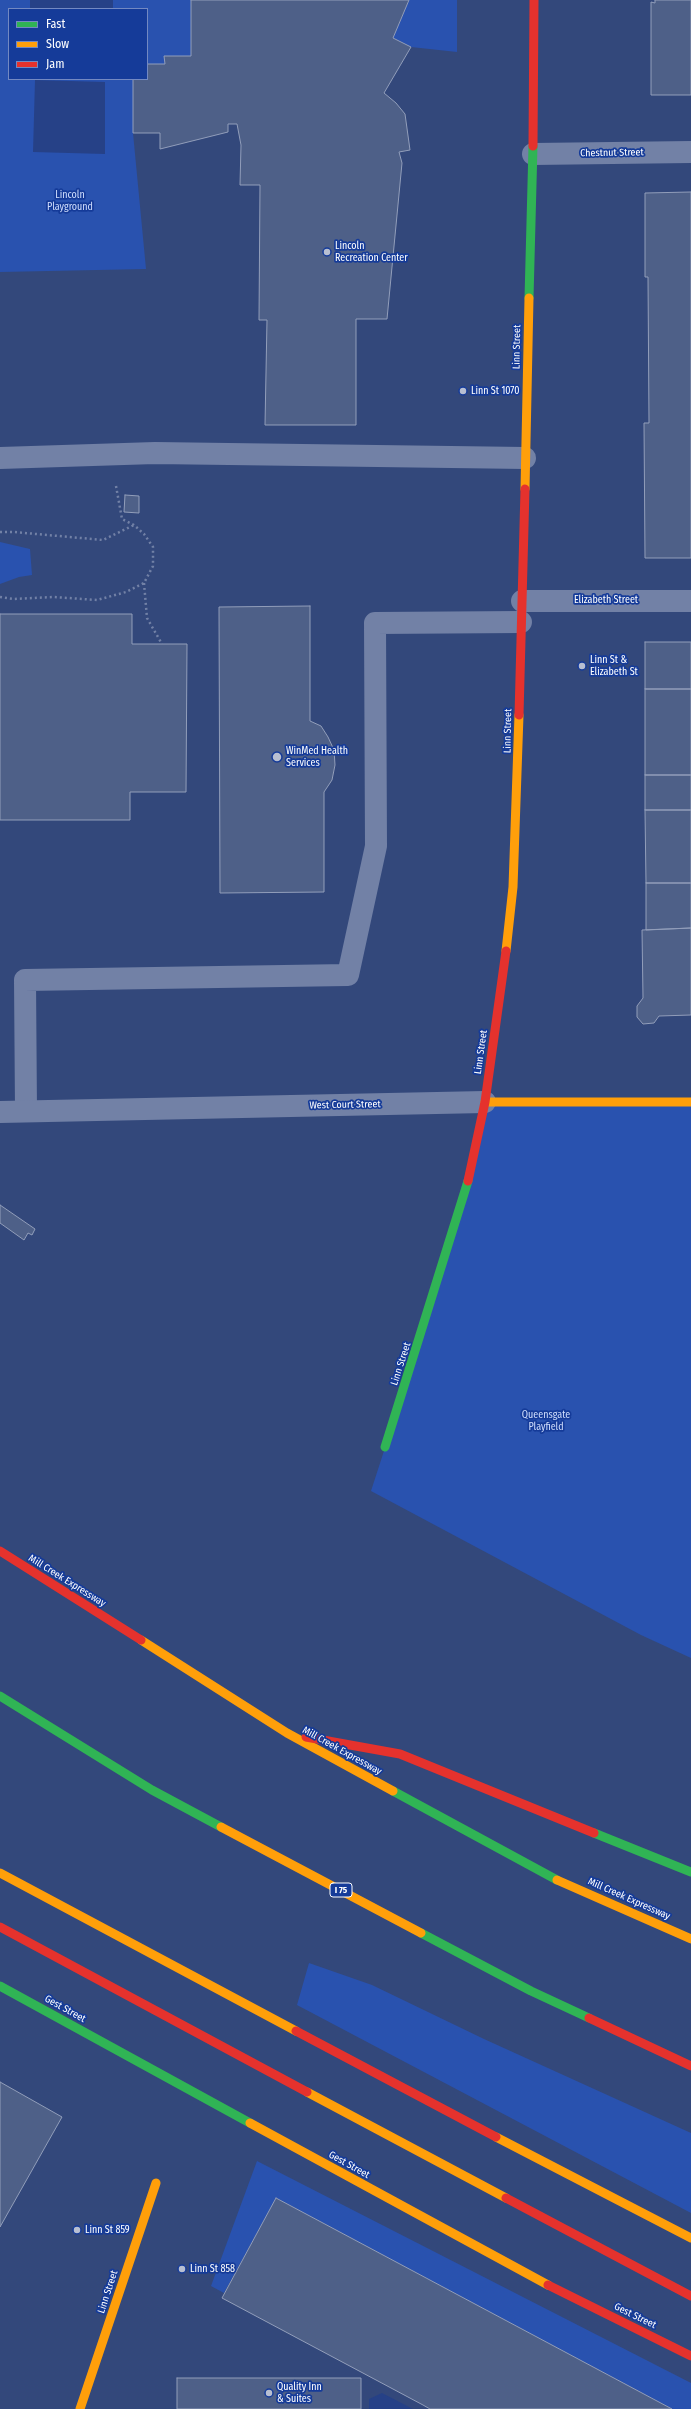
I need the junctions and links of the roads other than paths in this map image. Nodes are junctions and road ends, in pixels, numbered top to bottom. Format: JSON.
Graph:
{"nodes":[{"id":1,"x":534,"y":0,"type":"edge"},
{"id":2,"x":691,"y":152,"type":"edge"},
{"id":3,"x":533,"y":154,"type":"junction"},
{"id":4,"x":0,"y":458,"type":"edge"},
{"id":5,"x":525,"y":458,"type":"junction"},
{"id":6,"x":522,"y":600,"type":"junction"},
{"id":7,"x":691,"y":601,"type":"edge"},
{"id":8,"x":521,"y":622,"type":"junction"},
{"id":9,"x":485,"y":1102,"type":"junction"},
{"id":10,"x":691,"y":1102,"type":"edge"},
{"id":11,"x":26,"y":1111,"type":"junction"},
{"id":12,"x":0,"y":1112,"type":"edge"},
{"id":13,"x":385,"y":1447,"type":"dead end"},
{"id":14,"x":0,"y":1551,"type":"edge"},
{"id":15,"x":0,"y":1696,"type":"edge"},
{"id":16,"x":287,"y":1733,"type":"junction"},
{"id":17,"x":691,"y":1872,"type":"edge"},
{"id":18,"x":0,"y":1873,"type":"edge"},
{"id":19,"x":0,"y":1926,"type":"edge"},
{"id":20,"x":691,"y":1939,"type":"edge"},
{"id":21,"x":0,"y":1986,"type":"edge"},
{"id":22,"x":691,"y":2066,"type":"edge"},
{"id":23,"x":156,"y":2183,"type":"dead end"},
{"id":24,"x":691,"y":2238,"type":"edge"},
{"id":25,"x":691,"y":2296,"type":"edge"},
{"id":26,"x":691,"y":2356,"type":"edge"},
{"id":27,"x":80,"y":2409,"type":"edge"}],
"edges":[{"from":1,"to":3,"type":"main road","name":"Linn Street"},
{"from":2,"to":3,"type":"street","name":"Chestnut Street"},
{"from":3,"to":5,"type":"main road","name":"Linn Street"},
{"from":4,"to":5,"type":"street"},
{"from":5,"to":6,"type":"main road","name":"Linn Street"},
{"from":6,"to":7,"type":"street","name":"Elizabeth Street"},
{"from":6,"to":8,"type":"main road","name":"Linn Street"},
{"from":8,"to":9,"type":"main road","name":"Linn Street"},
{"from":8,"to":11,"type":"street"},
{"from":9,"to":10,"type":"main road","name":"West Court Street"},
{"from":9,"to":11,"type":"street","name":"West Court Street"},
{"from":9,"to":13,"type":"main road","name":"Linn Street"},
{"from":11,"to":12,"type":"street","name":"West Court Street"},
{"from":14,"to":16,"type":"main road","name":"Mill Creek Expressway"},
{"from":15,"to":22,"type":"main road","number":"I 75"},
{"from":16,"to":17,"type":"main road"},
{"from":16,"to":20,"type":"main road","name":"Mill Creek Expressway"},
{"from":18,"to":24,"type":"main road"},
{"from":19,"to":25,"type":"main road"},
{"from":21,"to":26,"type":"main road","name":"Gest Street"},
{"from":23,"to":27,"type":"main road","name":"Linn Street"}]}
